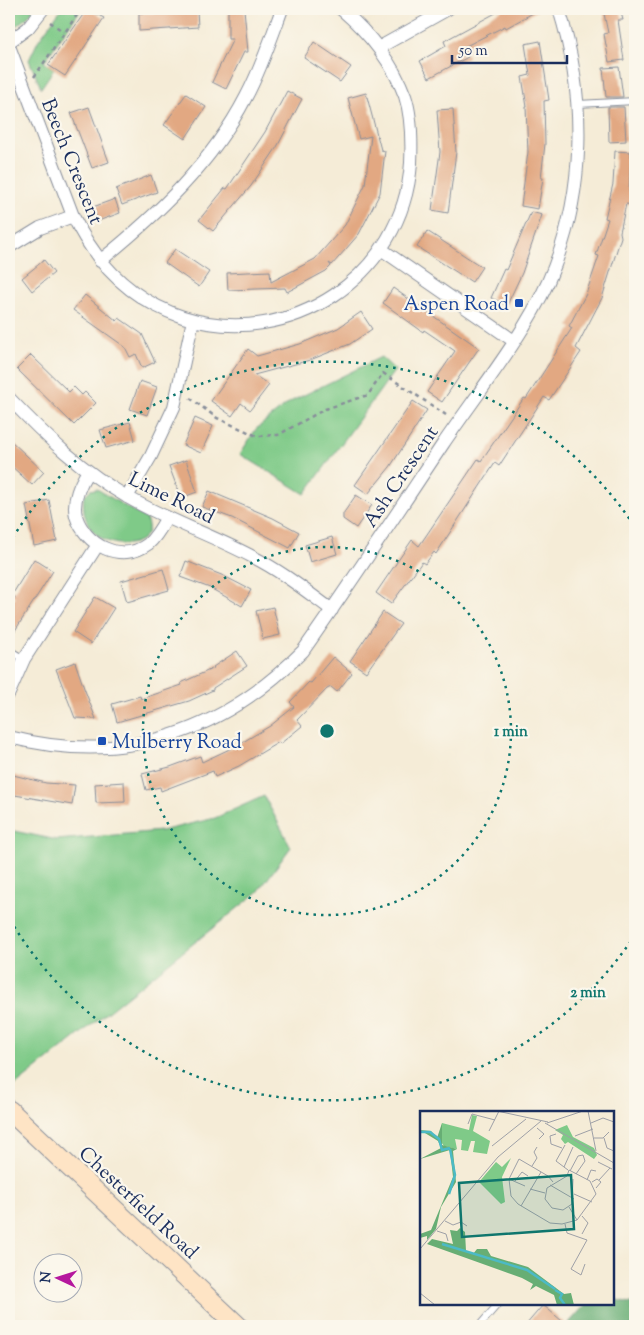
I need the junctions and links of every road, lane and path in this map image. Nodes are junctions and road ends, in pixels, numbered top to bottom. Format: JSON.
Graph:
{"nodes":[{"id":1,"x":81,"y":9,"type":"edge"},
{"id":2,"x":282,"y":9,"type":"edge"},
{"id":3,"x":341,"y":9,"type":"edge"},
{"id":4,"x":448,"y":9,"type":"edge"},
{"id":5,"x":558,"y":9,"type":"edge"},
{"id":6,"x":41,"y":12,"type":"edge"},
{"id":7,"x":64,"y":32,"type":"junction"},
{"id":8,"x":9,"y":42,"type":"edge"},
{"id":9,"x":9,"y":46,"type":"edge"},
{"id":10,"x":380,"y":47,"type":"junction"},
{"id":11,"x":26,"y":91,"type":"junction"},
{"id":12,"x":635,"y":101,"type":"edge"},
{"id":13,"x":578,"y":104,"type":"junction"},
{"id":14,"x":73,"y":216,"type":"junction"},
{"id":15,"x":9,"y":248,"type":"edge"},
{"id":16,"x":381,"y":250,"type":"junction"},
{"id":17,"x":100,"y":261,"type":"junction"},
{"id":18,"x":193,"y":320,"type":"junction"},
{"id":19,"x":514,"y":341,"type":"junction"},
{"id":20,"x":179,"y":390,"type":"junction"},
{"id":21,"x":9,"y":398,"type":"edge"},
{"id":22,"x":458,"y":423,"type":"junction"},
{"id":23,"x":88,"y":472,"type":"junction"},
{"id":24,"x":127,"y":497,"type":"junction"},
{"id":25,"x":166,"y":519,"type":"junction"},
{"id":26,"x":97,"y":546,"type":"junction"},
{"id":27,"x":332,"y":610,"type":"junction"},
{"id":28,"x":9,"y":650,"type":"edge"},
{"id":29,"x":24,"y":659,"type":"junction"},
{"id":30,"x":9,"y":693,"type":"edge"},
{"id":31,"x":9,"y":737,"type":"edge"},
{"id":32,"x":9,"y":1110,"type":"edge"},
{"id":33,"x":497,"y":1305,"type":"edge"},
{"id":34,"x":238,"y":1326,"type":"edge"},
{"id":35,"x":479,"y":1326,"type":"edge"}],
"edges":[{"from":1,"to":7,"type":"path"},
{"from":2,"to":17,"type":"street"},
{"from":3,"to":10,"type":"street","name":"Beech Crescent"},
{"from":4,"to":10,"type":"street"},
{"from":5,"to":13,"type":"street","name":"Ash Crescent"},
{"from":6,"to":7,"type":"path"},
{"from":6,"to":8,"type":"street"},
{"from":7,"to":11,"type":"path"},
{"from":9,"to":11,"type":"street","name":"Beech Crescent"},
{"from":10,"to":16,"type":"street","name":"Beech Crescent"},
{"from":11,"to":14,"type":"street","name":"Beech Crescent"},
{"from":12,"to":13,"type":"lane"},
{"from":13,"to":19,"type":"street","name":"Ash Crescent"},
{"from":14,"to":15,"type":"street"},
{"from":14,"to":17,"type":"street","name":"Beech Crescent"},
{"from":16,"to":18,"type":"street","name":"Beech Crescent"},
{"from":16,"to":19,"type":"street"},
{"from":17,"to":18,"type":"street","name":"Beech Crescent"},
{"from":18,"to":20,"type":"street"},
{"from":19,"to":22,"type":"street","name":"Ash Crescent"},
{"from":20,"to":22,"type":"path"},
{"from":20,"to":24,"type":"street"},
{"from":21,"to":23,"type":"street","name":"Lime Road"},
{"from":22,"to":27,"type":"street","name":"Ash Crescent"},
{"from":23,"to":24,"type":"street","name":"Lime Road"},
{"from":23,"to":26,"type":"street"},
{"from":24,"to":25,"type":"street","name":"Lime Road"},
{"from":25,"to":26,"type":"street"},
{"from":25,"to":27,"type":"street","name":"Lime Road"},
{"from":26,"to":29,"type":"street"},
{"from":27,"to":31,"type":"street","name":"Ash Crescent"},
{"from":28,"to":29,"type":"lane"},
{"from":29,"to":30,"type":"street"},
{"from":32,"to":34,"type":"main road","name":"Chesterfield Road"},
{"from":33,"to":35,"type":"lane"}]}
